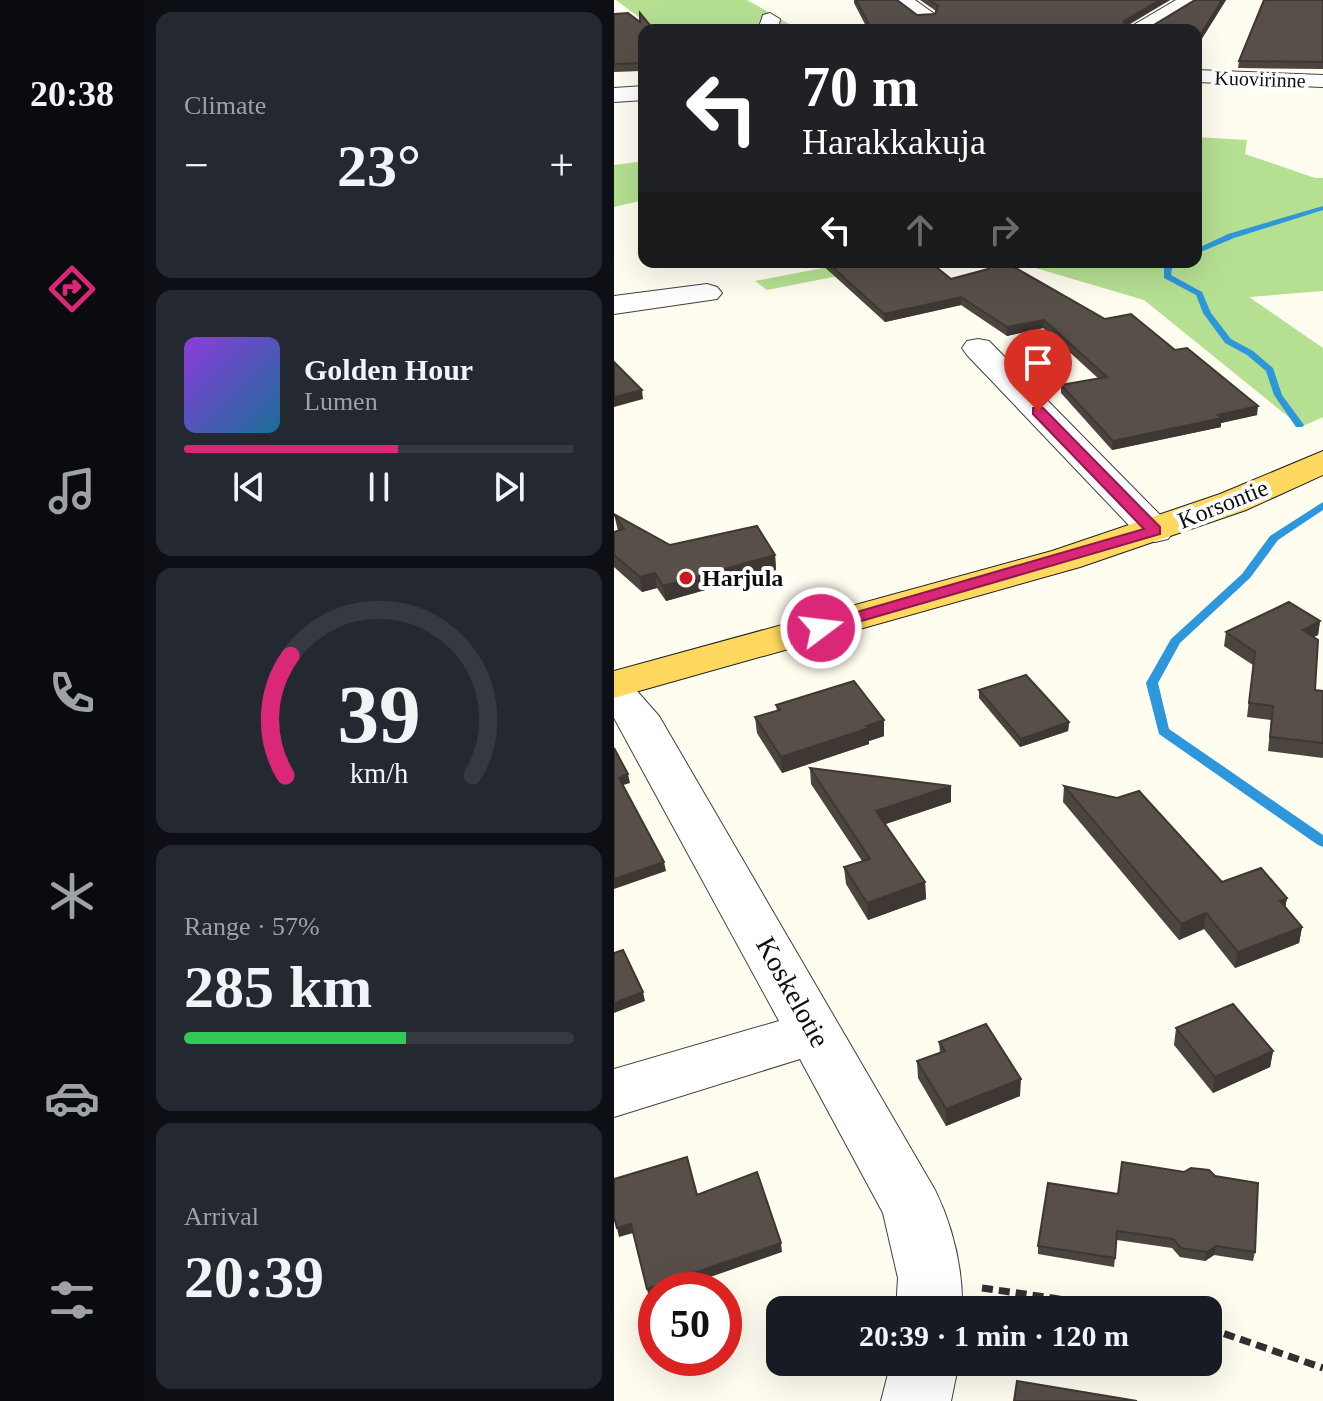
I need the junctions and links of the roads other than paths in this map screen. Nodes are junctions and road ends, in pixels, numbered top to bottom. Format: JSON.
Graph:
{"nodes":[{"id":1,"x":902,"y":0,"type":"edge"},
{"id":2,"x":1190,"y":0,"type":"edge"},
{"id":3,"x":926,"y":15,"type":"edge"},
{"id":4,"x":1146,"y":24,"type":"edge"},
{"id":5,"x":1202,"y":76,"type":"edge"},
{"id":6,"x":1323,"y":81,"type":"edge"},
{"id":7,"x":638,"y":93,"type":"edge"},
{"id":8,"x":614,"y":95,"type":"edge"},
{"id":9,"x":707,"y":293,"type":"dead end"},
{"id":10,"x":614,"y":305,"type":"edge"},
{"id":11,"x":978,"y":348,"type":"dead end"},
{"id":12,"x":1323,"y":462,"type":"edge"},
{"id":13,"x":1155,"y":531,"type":"junction"},
{"id":14,"x":614,"y":685,"type":"edge"},
{"id":15,"x":614,"y":691,"type":"edge"},
{"id":16,"x":815,"y":1032,"type":"junction"},
{"id":17,"x":614,"y":1093,"type":"edge"},
{"id":18,"x":930,"y":1294,"type":"edge"},
{"id":19,"x":922,"y":1376,"type":"edge"},
{"id":20,"x":916,"y":1401,"type":"edge"}],
"edges":[{"from":1,"to":3,"type":"street"},
{"from":2,"to":4,"type":"street"},
{"from":5,"to":6,"type":"street","name":"Kuovirinne"},
{"from":7,"to":8,"type":"street"},
{"from":9,"to":10,"type":"street"},
{"from":11,"to":13,"type":"street"},
{"from":12,"to":13,"type":"main road","name":"Korsontie"},
{"from":13,"to":14,"type":"main road","name":"Korsontie"},
{"from":15,"to":16,"type":"street","name":"Koskelotie"},
{"from":16,"to":17,"type":"street"},
{"from":16,"to":18,"type":"street","name":"Koskelotie"},
{"from":19,"to":20,"type":"street"}]}
